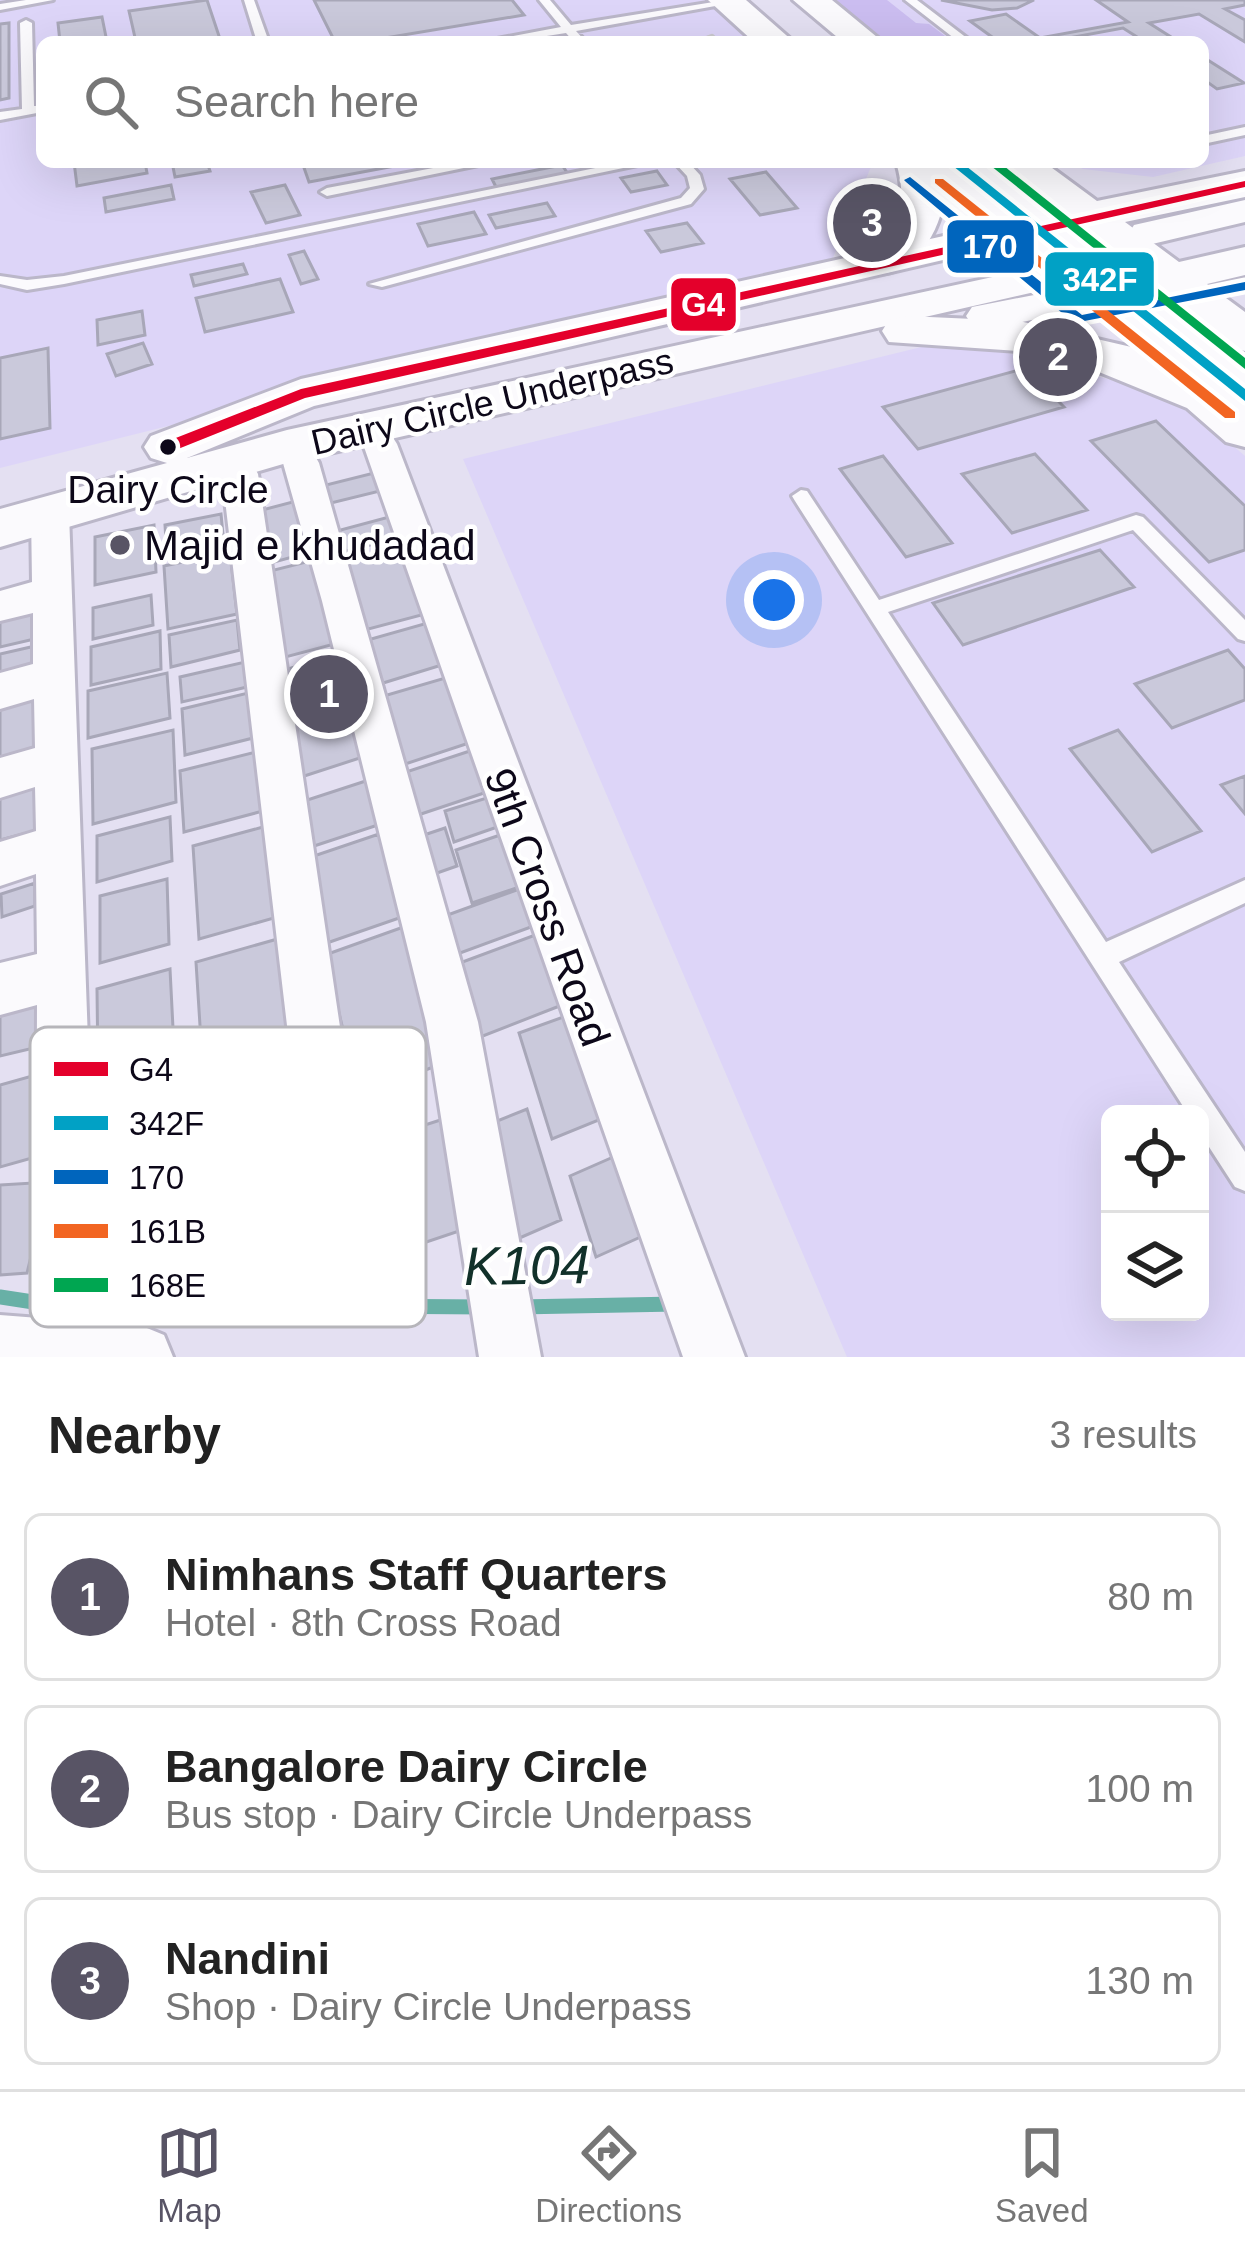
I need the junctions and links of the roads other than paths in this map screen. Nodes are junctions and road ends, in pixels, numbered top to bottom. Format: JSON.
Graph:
{"nodes":[{"id":1,"x":48,"y":0,"type":"edge"},
{"id":2,"x":249,"y":0,"type":"edge"},
{"id":3,"x":544,"y":0,"type":"edge"},
{"id":4,"x":780,"y":0,"type":"edge"},
{"id":5,"x":810,"y":0,"type":"edge"},
{"id":6,"x":910,"y":0,"type":"edge"},
{"id":7,"x":736,"y":1,"type":"edge"},
{"id":8,"x":20,"y":2,"type":"edge"},
{"id":9,"x":0,"y":7,"type":"edge"},
{"id":10,"x":26,"y":23,"type":"dead end"},
{"id":11,"x":568,"y":29,"type":"junction"},
{"id":12,"x":261,"y":36,"type":"edge"},
{"id":13,"x":524,"y":36,"type":"edge"},
{"id":14,"x":574,"y":36,"type":"edge"},
{"id":15,"x":770,"y":36,"type":"edge"},
{"id":16,"x":796,"y":36,"type":"edge"},
{"id":17,"x":825,"y":36,"type":"edge"},
{"id":18,"x":857,"y":36,"type":"edge"},
{"id":19,"x":958,"y":36,"type":"edge"},
{"id":20,"x":35,"y":110,"type":"edge"},
{"id":21,"x":0,"y":116,"type":"edge"},
{"id":22,"x":1245,"y":131,"type":"edge"},
{"id":23,"x":1209,"y":139,"type":"edge"},
{"id":24,"x":455,"y":168,"type":"edge"},
{"id":25,"x":615,"y":168,"type":"edge"},
{"id":26,"x":686,"y":168,"type":"edge"},
{"id":27,"x":922,"y":168,"type":"edge"},
{"id":28,"x":927,"y":168,"type":"edge"},
{"id":29,"x":961,"y":168,"type":"edge"},
{"id":30,"x":996,"y":168,"type":"edge"},
{"id":31,"x":1026,"y":168,"type":"edge"},
{"id":32,"x":1046,"y":168,"type":"edge"},
{"id":33,"x":327,"y":192,"type":"dead end"},
{"id":34,"x":1234,"y":196,"type":"edge"},
{"id":35,"x":1090,"y":216,"type":"junction"},
{"id":36,"x":1245,"y":234,"type":"edge"},
{"id":37,"x":1163,"y":255,"type":"junction"},
{"id":38,"x":1013,"y":259,"type":"junction"},
{"id":39,"x":1245,"y":261,"type":"edge"},
{"id":40,"x":882,"y":262,"type":"junction"},
{"id":41,"x":0,"y":280,"type":"edge"},
{"id":42,"x":377,"y":284,"type":"dead end"},
{"id":43,"x":1086,"y":297,"type":"junction"},
{"id":44,"x":907,"y":331,"type":"junction"},
{"id":45,"x":1245,"y":336,"type":"edge"},
{"id":46,"x":1245,"y":361,"type":"edge"},
{"id":47,"x":1235,"y":410,"type":"edge"},
{"id":48,"x":382,"y":450,"type":"junction"},
{"id":49,"x":169,"y":462,"type":"junction"},
{"id":50,"x":301,"y":463,"type":"junction"},
{"id":51,"x":240,"y":474,"type":"junction"},
{"id":52,"x":0,"y":496,"type":"edge"},
{"id":53,"x":801,"y":496,"type":"dead end"},
{"id":54,"x":50,"y":513,"type":"junction"},
{"id":55,"x":0,"y":528,"type":"edge"},
{"id":56,"x":53,"y":592,"type":"junction"},
{"id":57,"x":0,"y":606,"type":"edge"},
{"id":58,"x":874,"y":609,"type":"junction"},
{"id":59,"x":1245,"y":633,"type":"edge"},
{"id":60,"x":54,"y":676,"type":"junction"},
{"id":61,"x":0,"y":691,"type":"edge"},
{"id":62,"x":55,"y":761,"type":"junction"},
{"id":63,"x":0,"y":778,"type":"edge"},
{"id":64,"x":58,"y":845,"type":"junction"},
{"id":65,"x":0,"y":864,"type":"edge"},
{"id":66,"x":1245,"y":891,"type":"edge"},
{"id":67,"x":1101,"y":957,"type":"junction"},
{"id":68,"x":63,"y":973,"type":"junction"},
{"id":69,"x":0,"y":989,"type":"edge"},
{"id":70,"x":63,"y":1027,"type":"edge"},
{"id":71,"x":314,"y":1027,"type":"edge"},
{"id":72,"x":1245,"y":1177,"type":"edge"},
{"id":73,"x":0,"y":1346,"type":"edge"},
{"id":74,"x":122,"y":1357,"type":"edge"},
{"id":75,"x":142,"y":1357,"type":"edge"},
{"id":76,"x":510,"y":1357,"type":"edge"},
{"id":77,"x":714,"y":1357,"type":"edge"}],
"edges":[{"from":1,"to":8,"type":"lane"},
{"from":2,"to":12,"type":"lane"},
{"from":3,"to":11,"type":"lane"},
{"from":4,"to":17,"type":"main road"},
{"from":5,"to":18,"type":"main road"},
{"from":6,"to":19,"type":"lane"},
{"from":7,"to":11,"type":"lane"},
{"from":7,"to":15,"type":"main road"},
{"from":7,"to":16,"type":"main road"},
{"from":8,"to":9,"type":"lane"},
{"from":10,"to":20,"type":"lane"},
{"from":11,"to":13,"type":"lane"},
{"from":11,"to":14,"type":"lane"},
{"from":20,"to":21,"type":"lane"},
{"from":22,"to":23,"type":"lane"},
{"from":24,"to":33,"type":"lane"},
{"from":25,"to":41,"type":"lane"},
{"from":26,"to":42,"type":"lane"},
{"from":27,"to":40,"type":"main road"},
{"from":28,"to":38,"type":"main road"},
{"from":29,"to":47,"type":"main road","bridge":true},
{"from":30,"to":46,"type":"main road"},
{"from":31,"to":35,"type":"main road"},
{"from":32,"to":34,"type":"main road"},
{"from":34,"to":35,"type":"main road"},
{"from":34,"to":37,"type":"main road"},
{"from":35,"to":37,"type":"main road"},
{"from":35,"to":38,"type":"main road"},
{"from":36,"to":37,"type":"main road"},
{"from":37,"to":39,"type":"main road"},
{"from":37,"to":43,"type":"main road"},
{"from":37,"to":45,"type":"main road"},
{"from":38,"to":40,"type":"main road"},
{"from":38,"to":43,"type":"main road"},
{"from":38,"to":49,"type":"main road","name":"Dairy Circle Underpass"},
{"from":40,"to":49,"type":"main road"},
{"from":43,"to":44,"type":"main road"},
{"from":43,"to":47,"type":"main road"},
{"from":44,"to":47,"type":"main road"},
{"from":44,"to":48,"type":"main road"},
{"from":48,"to":50,"type":"main road"},
{"from":48,"to":77,"type":"street","name":"9th Cross Road"},
{"from":49,"to":51,"type":"main road"},
{"from":49,"to":52,"type":"main road"},
{"from":49,"to":54,"type":"main road"},
{"from":50,"to":51,"type":"main road"},
{"from":50,"to":76,"type":"street"},
{"from":51,"to":71,"type":"street"},
{"from":53,"to":58,"type":"lane"},
{"from":54,"to":55,"type":"main road"},
{"from":54,"to":56,"type":"street"},
{"from":56,"to":57,"type":"street"},
{"from":56,"to":60,"type":"street"},
{"from":58,"to":59,"type":"lane"},
{"from":58,"to":67,"type":"lane"},
{"from":60,"to":61,"type":"street"},
{"from":60,"to":62,"type":"street"},
{"from":62,"to":63,"type":"street"},
{"from":62,"to":64,"type":"street"},
{"from":64,"to":65,"type":"street"},
{"from":64,"to":68,"type":"street"},
{"from":66,"to":67,"type":"lane"},
{"from":67,"to":72,"type":"lane"},
{"from":68,"to":69,"type":"street"},
{"from":68,"to":70,"type":"street"},
{"from":73,"to":74,"type":"street"},
{"from":74,"to":75,"type":"street"}]}
